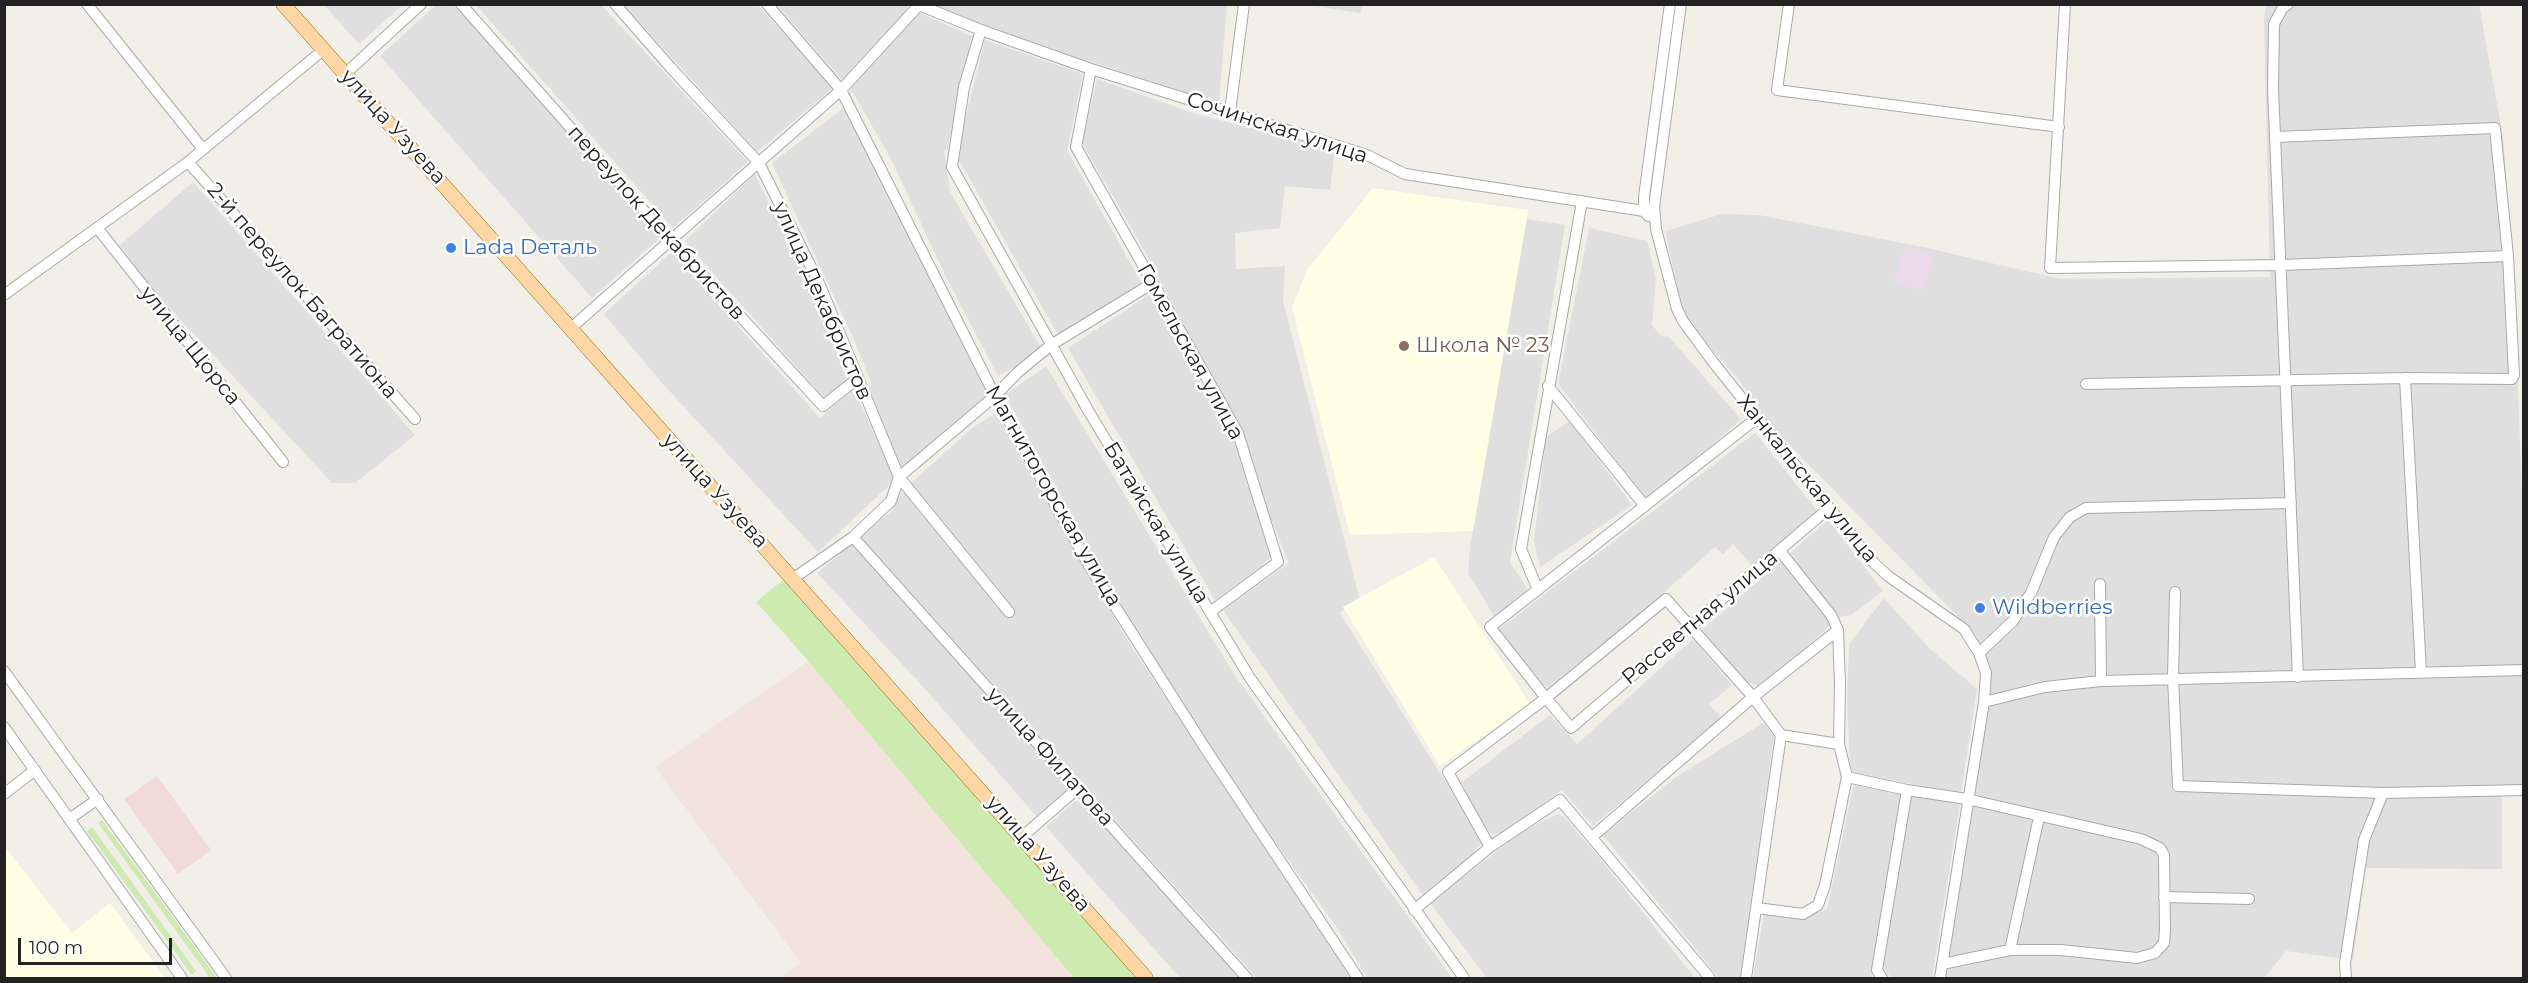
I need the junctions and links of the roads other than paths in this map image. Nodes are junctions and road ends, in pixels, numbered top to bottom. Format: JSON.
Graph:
{"nodes":[{"id":1,"x":87,"y":4,"type":"edge"},
{"id":2,"x":283,"y":4,"type":"edge"},
{"id":3,"x":421,"y":4,"type":"edge"},
{"id":4,"x":461,"y":4,"type":"edge"},
{"id":5,"x":615,"y":4,"type":"edge"},
{"id":6,"x":767,"y":4,"type":"edge"},
{"id":7,"x":1244,"y":4,"type":"edge"},
{"id":8,"x":1670,"y":4,"type":"edge"},
{"id":9,"x":1681,"y":4,"type":"edge"},
{"id":10,"x":1789,"y":4,"type":"edge"},
{"id":11,"x":2065,"y":4,"type":"edge"},
{"id":12,"x":2288,"y":4,"type":"edge"},
{"id":13,"x":918,"y":5,"type":"edge"},
{"id":14,"x":981,"y":30,"type":"junction"},
{"id":15,"x":323,"y":50,"type":"junction"},
{"id":16,"x":1091,"y":69,"type":"junction"},
{"id":17,"x":345,"y":74,"type":"junction"},
{"id":18,"x":841,"y":90,"type":"junction"},
{"id":19,"x":1230,"y":112,"type":"junction"},
{"id":20,"x":2059,"y":127,"type":"junction"},
{"id":21,"x":2276,"y":137,"type":"junction"},
{"id":22,"x":203,"y":150,"type":"junction"},
{"id":23,"x":188,"y":162,"type":"junction"},
{"id":24,"x":759,"y":163,"type":"junction"},
{"id":25,"x":1582,"y":201,"type":"junction"},
{"id":26,"x":1644,"y":211,"type":"junction"},
{"id":27,"x":98,"y":229,"type":"junction"},
{"id":28,"x":1656,"y":229,"type":"junction"},
{"id":29,"x":669,"y":239,"type":"junction"},
{"id":30,"x":2508,"y":256,"type":"junction"},
{"id":31,"x":2282,"y":265,"type":"junction"},
{"id":32,"x":1153,"y":284,"type":"junction"},
{"id":33,"x":4,"y":296,"type":"edge"},
{"id":34,"x":571,"y":328,"type":"junction"},
{"id":35,"x":1051,"y":345,"type":"junction"},
{"id":36,"x":858,"y":378,"type":"junction"},
{"id":37,"x":2405,"y":378,"type":"junction"},
{"id":38,"x":2286,"y":381,"type":"junction"},
{"id":39,"x":2086,"y":384,"type":"dead end"},
{"id":40,"x":1548,"y":386,"type":"junction"},
{"id":41,"x":995,"y":396,"type":"junction"},
{"id":42,"x":1757,"y":418,"type":"junction"},
{"id":43,"x":415,"y":419,"type":"dead end"},
{"id":44,"x":283,"y":462,"type":"dead end"},
{"id":45,"x":899,"y":477,"type":"junction"},
{"id":46,"x":2290,"y":503,"type":"junction"},
{"id":47,"x":1645,"y":506,"type":"junction"},
{"id":48,"x":1829,"y":508,"type":"junction"},
{"id":49,"x":853,"y":537,"type":"junction"},
{"id":50,"x":1780,"y":550,"type":"junction"},
{"id":51,"x":794,"y":578,"type":"junction"},
{"id":52,"x":2100,"y":584,"type":"dead end"},
{"id":53,"x":1538,"y":590,"type":"junction"},
{"id":54,"x":2175,"y":592,"type":"dead end"},
{"id":55,"x":1009,"y":612,"type":"dead end"},
{"id":56,"x":1210,"y":612,"type":"junction"},
{"id":57,"x":1691,"y":627,"type":"junction"},
{"id":58,"x":1838,"y":630,"type":"junction"},
{"id":59,"x":1979,"y":653,"type":"junction"},
{"id":60,"x":2523,"y":670,"type":"edge"},
{"id":61,"x":4,"y":671,"type":"edge"},
{"id":62,"x":2421,"y":672,"type":"junction"},
{"id":63,"x":2298,"y":676,"type":"junction"},
{"id":64,"x":2173,"y":678,"type":"junction"},
{"id":65,"x":2101,"y":681,"type":"junction"},
{"id":66,"x":1753,"y":697,"type":"junction"},
{"id":67,"x":1546,"y":698,"type":"junction"},
{"id":68,"x":1984,"y":702,"type":"junction"},
{"id":69,"x":4,"y":727,"type":"edge"},
{"id":70,"x":1781,"y":735,"type":"junction"},
{"id":71,"x":1839,"y":744,"type":"junction"},
{"id":72,"x":35,"y":770,"type":"junction"},
{"id":73,"x":1847,"y":777,"type":"junction"},
{"id":74,"x":1078,"y":788,"type":"junction"},
{"id":75,"x":1907,"y":790,"type":"junction"},
{"id":76,"x":2523,"y":790,"type":"edge"},
{"id":77,"x":2383,"y":793,"type":"junction"},
{"id":78,"x":4,"y":794,"type":"edge"},
{"id":79,"x":98,"y":799,"type":"junction"},
{"id":80,"x":1967,"y":799,"type":"junction"},
{"id":81,"x":2039,"y":817,"type":"junction"},
{"id":82,"x":69,"y":819,"type":"junction"},
{"id":83,"x":1023,"y":836,"type":"junction"},
{"id":84,"x":1592,"y":837,"type":"junction"},
{"id":85,"x":1490,"y":847,"type":"junction"},
{"id":86,"x":2164,"y":897,"type":"junction"},
{"id":87,"x":2249,"y":899,"type":"dead end"},
{"id":88,"x":1757,"y":908,"type":"junction"},
{"id":89,"x":1414,"y":910,"type":"junction"},
{"id":90,"x":2010,"y":950,"type":"junction"},
{"id":91,"x":1942,"y":964,"type":"junction"},
{"id":92,"x":181,"y":978,"type":"edge"},
{"id":93,"x":226,"y":978,"type":"edge"},
{"id":94,"x":1146,"y":978,"type":"edge"},
{"id":95,"x":1247,"y":978,"type":"edge"},
{"id":96,"x":1358,"y":978,"type":"edge"},
{"id":97,"x":1464,"y":978,"type":"edge"},
{"id":98,"x":1710,"y":978,"type":"edge"},
{"id":99,"x":1746,"y":978,"type":"edge"},
{"id":100,"x":1882,"y":978,"type":"edge"},
{"id":101,"x":1940,"y":978,"type":"edge"},
{"id":102,"x":2346,"y":978,"type":"edge"}],
"edges":[{"from":1,"to":22,"type":"street"},
{"from":2,"to":15,"type":"main road","name":"улица Узуева"},
{"from":3,"to":17,"type":"street"},
{"from":4,"to":29,"type":"street","name":"переулок Декабристов"},
{"from":5,"to":24,"type":"street","name":"улица Декабристов"},
{"from":6,"to":18,"type":"street","name":"Магнитогорская улица"},
{"from":7,"to":19,"type":"street"},
{"from":8,"to":26,"type":"street"},
{"from":9,"to":28,"type":"street","name":"Ханкальская улица"},
{"from":10,"to":20,"type":"street"},
{"from":11,"to":20,"type":"street"},
{"from":12,"to":21,"type":"street"},
{"from":13,"to":14,"type":"street","name":"Сочинская улица"},
{"from":13,"to":18,"type":"street"},
{"from":14,"to":16,"type":"street","name":"Сочинская улица"},
{"from":14,"to":35,"type":"street","name":"Батайская улица"},
{"from":15,"to":17,"type":"main road","name":"улица Узуева"},
{"from":15,"to":22,"type":"street"},
{"from":16,"to":19,"type":"street","name":"Сочинская улица"},
{"from":16,"to":32,"type":"street","name":"Гомельская улица"},
{"from":17,"to":34,"type":"main road","name":"улица Узуева"},
{"from":18,"to":24,"type":"street"},
{"from":18,"to":41,"type":"street","name":"Магнитогорская улица"},
{"from":19,"to":25,"type":"street","name":"Сочинская улица"},
{"from":20,"to":31,"type":"street"},
{"from":21,"to":30,"type":"street"},
{"from":21,"to":31,"type":"street"},
{"from":22,"to":23,"type":"street"},
{"from":23,"to":27,"type":"street"},
{"from":23,"to":43,"type":"street","name":"2-й переулок Багратиона"},
{"from":24,"to":29,"type":"street"},
{"from":24,"to":36,"type":"street","name":"улица Декабристов"},
{"from":25,"to":26,"type":"street","name":"Сочинская улица"},
{"from":25,"to":40,"type":"street"},
{"from":26,"to":28,"type":"street","name":"Ханкальская улица"},
{"from":27,"to":33,"type":"street"},
{"from":27,"to":44,"type":"street","name":"улица Щорса"},
{"from":28,"to":42,"type":"street","name":"Ханкальская улица"},
{"from":29,"to":34,"type":"street"},
{"from":29,"to":36,"type":"street","name":"переулок Декабристов"},
{"from":30,"to":31,"type":"street"},
{"from":30,"to":37,"type":"street"},
{"from":31,"to":38,"type":"street"},
{"from":32,"to":35,"type":"street"},
{"from":32,"to":56,"type":"street","name":"Гомельская улица"},
{"from":34,"to":51,"type":"main road","name":"улица Узуева"},
{"from":35,"to":41,"type":"street"},
{"from":35,"to":56,"type":"street","name":"Батайская улица"},
{"from":36,"to":45,"type":"street","name":"улица Декабристов"},
{"from":37,"to":38,"type":"street"},
{"from":37,"to":62,"type":"street"},
{"from":38,"to":39,"type":"street"},
{"from":38,"to":46,"type":"street"},
{"from":40,"to":47,"type":"street"},
{"from":40,"to":53,"type":"street"},
{"from":41,"to":45,"type":"street"},
{"from":41,"to":96,"type":"street","name":"Магнитогорская улица"},
{"from":42,"to":47,"type":"street"},
{"from":42,"to":48,"type":"street","name":"Ханкальская улица"},
{"from":45,"to":49,"type":"street"},
{"from":45,"to":55,"type":"street","name":"улица Декабристов"},
{"from":46,"to":59,"type":"street"},
{"from":46,"to":63,"type":"street"},
{"from":47,"to":53,"type":"street"},
{"from":48,"to":50,"type":"street","name":"Рассветная улица"},
{"from":48,"to":59,"type":"street","name":"Ханкальская улица"},
{"from":49,"to":51,"type":"street"},
{"from":49,"to":74,"type":"street","name":"улица Филатова"},
{"from":50,"to":57,"type":"street","name":"Рассветная улица"},
{"from":50,"to":58,"type":"street"},
{"from":51,"to":83,"type":"main road","name":"улица Узуева"},
{"from":52,"to":65,"type":"street"},
{"from":53,"to":67,"type":"street"},
{"from":54,"to":64,"type":"street"},
{"from":56,"to":89,"type":"street","name":"Батайская улица"},
{"from":57,"to":66,"type":"street"},
{"from":57,"to":67,"type":"street","name":"Рассветная улица"},
{"from":57,"to":67,"type":"street","name":"Рассветная улица"},
{"from":58,"to":66,"type":"street"},
{"from":58,"to":71,"type":"street"},
{"from":59,"to":68,"type":"street","name":"Ханкальская улица"},
{"from":60,"to":62,"type":"street"},
{"from":61,"to":79,"type":"street"},
{"from":62,"to":63,"type":"street"},
{"from":63,"to":64,"type":"street"},
{"from":64,"to":65,"type":"street"},
{"from":64,"to":77,"type":"street"},
{"from":65,"to":68,"type":"street"},
{"from":66,"to":70,"type":"street"},
{"from":66,"to":84,"type":"street"},
{"from":67,"to":85,"type":"street","name":"Рассветная улица"},
{"from":68,"to":80,"type":"street","name":"Ханкальская улица"},
{"from":69,"to":72,"type":"street"},
{"from":70,"to":71,"type":"street"},
{"from":70,"to":88,"type":"street"},
{"from":71,"to":73,"type":"street"},
{"from":72,"to":78,"type":"street"},
{"from":72,"to":82,"type":"street"},
{"from":73,"to":75,"type":"street"},
{"from":73,"to":88,"type":"street"},
{"from":74,"to":83,"type":"street"},
{"from":74,"to":95,"type":"street","name":"улица Филатова"},
{"from":75,"to":80,"type":"street"},
{"from":75,"to":100,"type":"street"},
{"from":76,"to":77,"type":"street"},
{"from":77,"to":102,"type":"street"},
{"from":79,"to":82,"type":"street"},
{"from":79,"to":93,"type":"street"},
{"from":80,"to":81,"type":"street"},
{"from":80,"to":91,"type":"street","name":"Ханкальская улица"},
{"from":81,"to":86,"type":"street"},
{"from":81,"to":90,"type":"street"},
{"from":82,"to":92,"type":"street"},
{"from":83,"to":94,"type":"main road","name":"улица Узуева"},
{"from":84,"to":85,"type":"street"},
{"from":84,"to":98,"type":"street"},
{"from":85,"to":89,"type":"street"},
{"from":86,"to":87,"type":"street"},
{"from":86,"to":90,"type":"street"},
{"from":88,"to":99,"type":"street"},
{"from":89,"to":97,"type":"street","name":"Батайская улица"},
{"from":90,"to":91,"type":"street"},
{"from":91,"to":101,"type":"street","name":"Ханкальская улица"}]}
